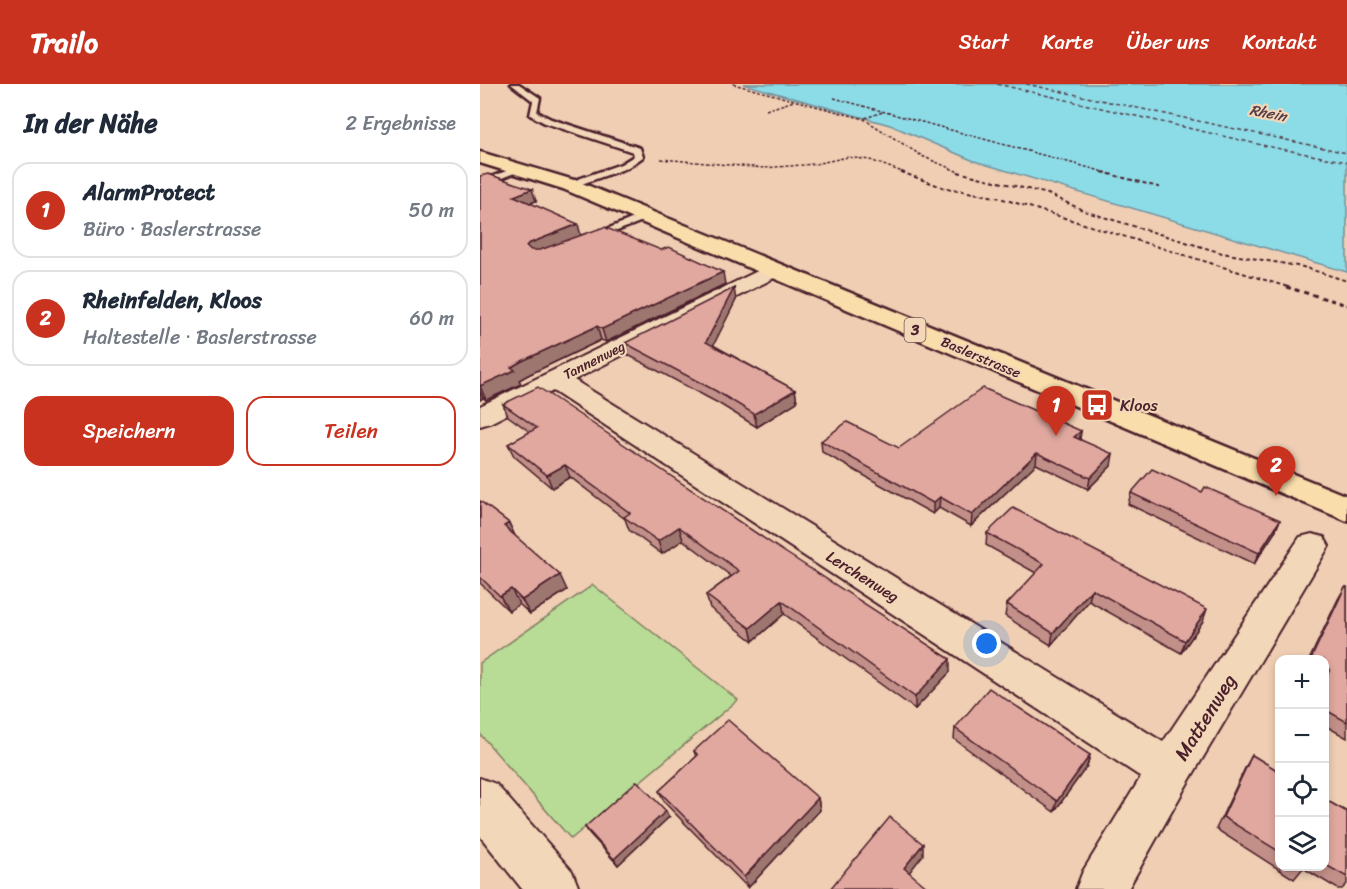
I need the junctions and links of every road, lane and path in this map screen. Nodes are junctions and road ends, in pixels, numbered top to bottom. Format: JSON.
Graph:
{"nodes":[{"id":1,"x":514,"y":84,"type":"edge"},
{"id":2,"x":733,"y":84,"type":"edge"},
{"id":3,"x":834,"y":99,"type":"dead end"},
{"id":4,"x":794,"y":101,"type":"junction"},
{"id":5,"x":766,"y":110,"type":"dead end"},
{"id":6,"x":883,"y":112,"type":"junction"},
{"id":7,"x":864,"y":119,"type":"junction"},
{"id":8,"x":480,"y":157,"type":"edge"},
{"id":9,"x":639,"y":157,"type":"junction"},
{"id":10,"x":520,"y":169,"type":"junction"},
{"id":11,"x":480,"y":184,"type":"edge"},
{"id":12,"x":570,"y":185,"type":"junction"},
{"id":13,"x":1162,"y":188,"type":"dead end"},
{"id":14,"x":646,"y":216,"type":"junction"},
{"id":15,"x":582,"y":242,"type":"edge"},
{"id":16,"x":772,"y":270,"type":"junction"},
{"id":17,"x":1347,"y":281,"type":"edge"},
{"id":18,"x":1347,"y":305,"type":"edge"},
{"id":19,"x":555,"y":380,"type":"junction"},
{"id":20,"x":480,"y":417,"type":"edge"},
{"id":21,"x":1347,"y":509,"type":"edge"},
{"id":22,"x":1312,"y":546,"type":"dead end"},
{"id":23,"x":1170,"y":771,"type":"junction"},
{"id":24,"x":480,"y":800,"type":"edge"},
{"id":25,"x":554,"y":889,"type":"edge"},
{"id":26,"x":1101,"y":889,"type":"edge"}],
"edges":[{"from":1,"to":9,"type":"lane"},
{"from":2,"to":4,"type":"path"},
{"from":3,"to":6,"type":"path"},
{"from":4,"to":5,"type":"path"},
{"from":4,"to":7,"type":"path"},
{"from":6,"to":7,"type":"path"},
{"from":6,"to":13,"type":"path"},
{"from":7,"to":17,"type":"path"},
{"from":8,"to":10,"type":"main road","name":"Baslerstrasse","number":"3"},
{"from":9,"to":12,"type":"lane"},
{"from":9,"to":18,"type":"path"},
{"from":10,"to":11,"type":"lane"},
{"from":10,"to":12,"type":"main road","name":"Baslerstrasse","number":"3"},
{"from":12,"to":14,"type":"main road","name":"Baslerstrasse","number":"3"},
{"from":14,"to":15,"type":"lane"},
{"from":14,"to":16,"type":"main road","name":"Baslerstrasse","number":"3"},
{"from":16,"to":19,"type":"street","name":"Tannenweg"},
{"from":16,"to":21,"type":"main road","name":"Baslerstrasse","number":"3"},
{"from":19,"to":20,"type":"street","name":"Tannenweg"},
{"from":19,"to":23,"type":"street","name":"Lerchenweg"},
{"from":22,"to":23,"type":"street","name":"Mattenweg"},
{"from":23,"to":26,"type":"street","name":"Mattenweg"},
{"from":24,"to":25,"type":"street"}]}
